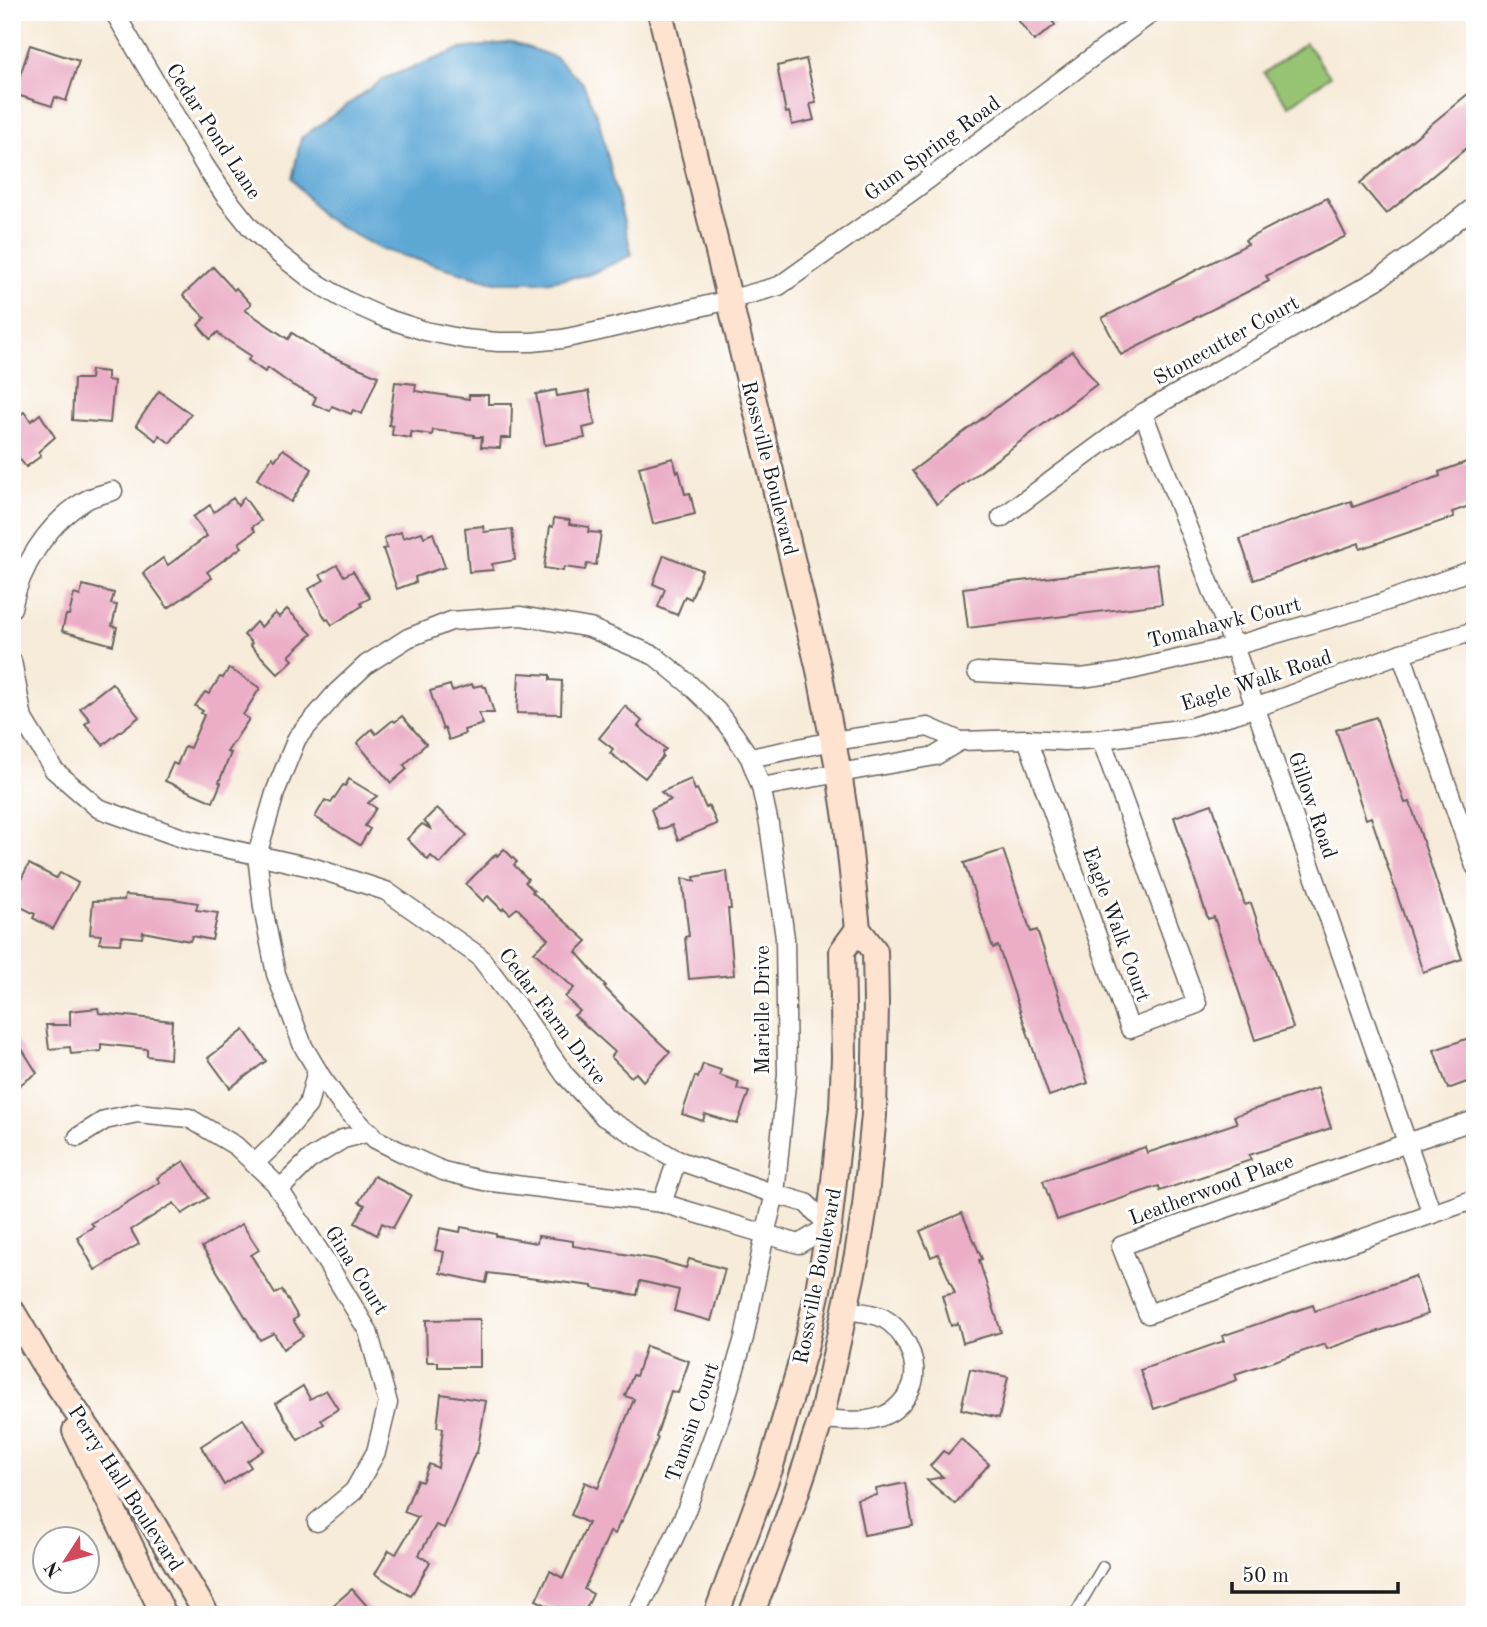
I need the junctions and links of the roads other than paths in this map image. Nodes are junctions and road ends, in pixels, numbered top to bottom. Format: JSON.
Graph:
{"nodes":[{"id":1,"x":114,"y":12,"type":"edge"},
{"id":2,"x":660,"y":12,"type":"edge"},
{"id":3,"x":1153,"y":12,"type":"edge"},
{"id":4,"x":1475,"y":206,"type":"edge"},
{"id":5,"x":729,"y":300,"type":"junction"},
{"id":6,"x":1143,"y":413,"type":"junction"},
{"id":7,"x":113,"y":491,"type":"dead end"},
{"id":8,"x":1001,"y":518,"type":"dead end"},
{"id":9,"x":1475,"y":569,"type":"edge"},
{"id":10,"x":12,"y":608,"type":"edge"},
{"id":11,"x":1475,"y":631,"type":"edge"},
{"id":12,"x":1234,"y":646,"type":"junction"},
{"id":13,"x":1401,"y":653,"type":"junction"},
{"id":14,"x":12,"y":661,"type":"edge"},
{"id":15,"x":977,"y":672,"type":"dead end"},
{"id":16,"x":1255,"y":709,"type":"junction"},
{"id":17,"x":1027,"y":739,"type":"junction"},
{"id":18,"x":1101,"y":739,"type":"junction"},
{"id":19,"x":833,"y":741,"type":"junction"},
{"id":20,"x":960,"y":741,"type":"junction"},
{"id":21,"x":750,"y":758,"type":"junction"},
{"id":22,"x":839,"y":773,"type":"junction"},
{"id":23,"x":761,"y":787,"type":"junction"},
{"id":24,"x":257,"y":855,"type":"junction"},
{"id":25,"x":1475,"y":866,"type":"edge"},
{"id":26,"x":859,"y":929,"type":"junction"},
{"id":27,"x":317,"y":1070,"type":"junction"},
{"id":28,"x":1475,"y":1120,"type":"edge"},
{"id":29,"x":370,"y":1132,"type":"junction"},
{"id":30,"x":78,"y":1137,"type":"dead end"},
{"id":31,"x":1407,"y":1143,"type":"junction"},
{"id":32,"x":677,"y":1160,"type":"junction"},
{"id":33,"x":254,"y":1164,"type":"junction"},
{"id":34,"x":279,"y":1190,"type":"junction"},
{"id":35,"x":775,"y":1194,"type":"junction"},
{"id":36,"x":1475,"y":1199,"type":"edge"},
{"id":37,"x":662,"y":1203,"type":"junction"},
{"id":38,"x":1432,"y":1214,"type":"junction"},
{"id":39,"x":829,"y":1226,"type":"junction"},
{"id":40,"x":765,"y":1234,"type":"junction"},
{"id":41,"x":846,"y":1310,"type":"junction"},
{"id":42,"x":12,"y":1311,"type":"edge"},
{"id":43,"x":43,"y":1363,"type":"junction"},
{"id":44,"x":821,"y":1419,"type":"junction"},
{"id":45,"x":317,"y":1522,"type":"dead end"},
{"id":46,"x":1102,"y":1566,"type":"dead end"},
{"id":47,"x":164,"y":1615,"type":"edge"},
{"id":48,"x":207,"y":1615,"type":"edge"},
{"id":49,"x":636,"y":1615,"type":"edge"},
{"id":50,"x":716,"y":1615,"type":"edge"},
{"id":51,"x":751,"y":1615,"type":"edge"},
{"id":52,"x":1074,"y":1615,"type":"edge"}],
"edges":[{"from":1,"to":5,"type":"street","name":"Cedar Pond Lane"},
{"from":2,"to":5,"type":"main road","name":"Rossville Boulevard"},
{"from":3,"to":5,"type":"street","name":"Gum Spring Road"},
{"from":4,"to":6,"type":"street","name":"Stonecutter Court"},
{"from":5,"to":19,"type":"main road","name":"Rossville Boulevard"},
{"from":6,"to":8,"type":"street","name":"Stonecutter Court"},
{"from":6,"to":12,"type":"street","name":"Gillow Road"},
{"from":7,"to":10,"type":"street"},
{"from":9,"to":12,"type":"street","name":"Tomahawk Court"},
{"from":11,"to":13,"type":"street","name":"Eagle Walk Road"},
{"from":12,"to":15,"type":"street","name":"Tomahawk Court"},
{"from":12,"to":16,"type":"street","name":"Gillow Road"},
{"from":13,"to":16,"type":"street","name":"Eagle Walk Road"},
{"from":13,"to":25,"type":"street"},
{"from":14,"to":24,"type":"street","name":"Cedar Farm Drive"},
{"from":16,"to":18,"type":"street","name":"Eagle Walk Road"},
{"from":16,"to":31,"type":"street","name":"Gillow Road"},
{"from":17,"to":18,"type":"street","name":"Eagle Walk Road"},
{"from":17,"to":18,"type":"street","name":"Eagle Walk Court"},
{"from":17,"to":20,"type":"street","name":"Eagle Walk Road"},
{"from":19,"to":20,"type":"street","name":"Eagle Walk Road"},
{"from":19,"to":21,"type":"street"},
{"from":19,"to":22,"type":"main road","name":"Rossville Boulevard"},
{"from":20,"to":22,"type":"street","name":"Eagle Walk Road"},
{"from":21,"to":23,"type":"street","name":"Marielle Drive"},
{"from":21,"to":24,"type":"street","name":"Marielle Drive"},
{"from":22,"to":23,"type":"street"},
{"from":22,"to":26,"type":"main road","name":"Rossville Boulevard"},
{"from":23,"to":35,"type":"street","name":"Marielle Drive"},
{"from":24,"to":27,"type":"street"},
{"from":24,"to":32,"type":"street","name":"Cedar Farm Drive"},
{"from":26,"to":39,"type":"main road","name":"Rossville Boulevard"},
{"from":26,"to":41,"type":"main road","name":"Rossville Boulevard"},
{"from":27,"to":29,"type":"street"},
{"from":27,"to":33,"type":"street"},
{"from":28,"to":31,"type":"street","name":"Leatherwood Place"},
{"from":29,"to":34,"type":"street"},
{"from":29,"to":37,"type":"street"},
{"from":30,"to":33,"type":"street","name":"Gina Court"},
{"from":31,"to":38,"type":"street","name":"Gillow Road"},
{"from":31,"to":38,"type":"street","name":"Leatherwood Place"},
{"from":32,"to":35,"type":"street","name":"Cedar Farm Drive"},
{"from":32,"to":37,"type":"street"},
{"from":33,"to":34,"type":"street","name":"Gina Court"},
{"from":34,"to":45,"type":"street","name":"Gina Court"},
{"from":35,"to":39,"type":"street","name":"Cedar Farm Drive"},
{"from":35,"to":40,"type":"street","name":"Marielle Drive"},
{"from":36,"to":38,"type":"street","name":"Leatherwood Place"},
{"from":37,"to":40,"type":"street"},
{"from":39,"to":40,"type":"street"},
{"from":39,"to":50,"type":"main road","name":"Rossville Boulevard"},
{"from":40,"to":49,"type":"street","name":"Tamsin Court"},
{"from":41,"to":44,"type":"main road","name":"Rossville Boulevard"},
{"from":41,"to":44,"type":"street"},
{"from":42,"to":43,"type":"main road","name":"Perry Hall Boulevard"},
{"from":43,"to":47,"type":"main road","name":"Perry Hall Boulevard"},
{"from":43,"to":48,"type":"main road","name":"Perry Hall Boulevard"},
{"from":44,"to":51,"type":"main road","name":"Rossville Boulevard"},
{"from":46,"to":52,"type":"lane"}]}
